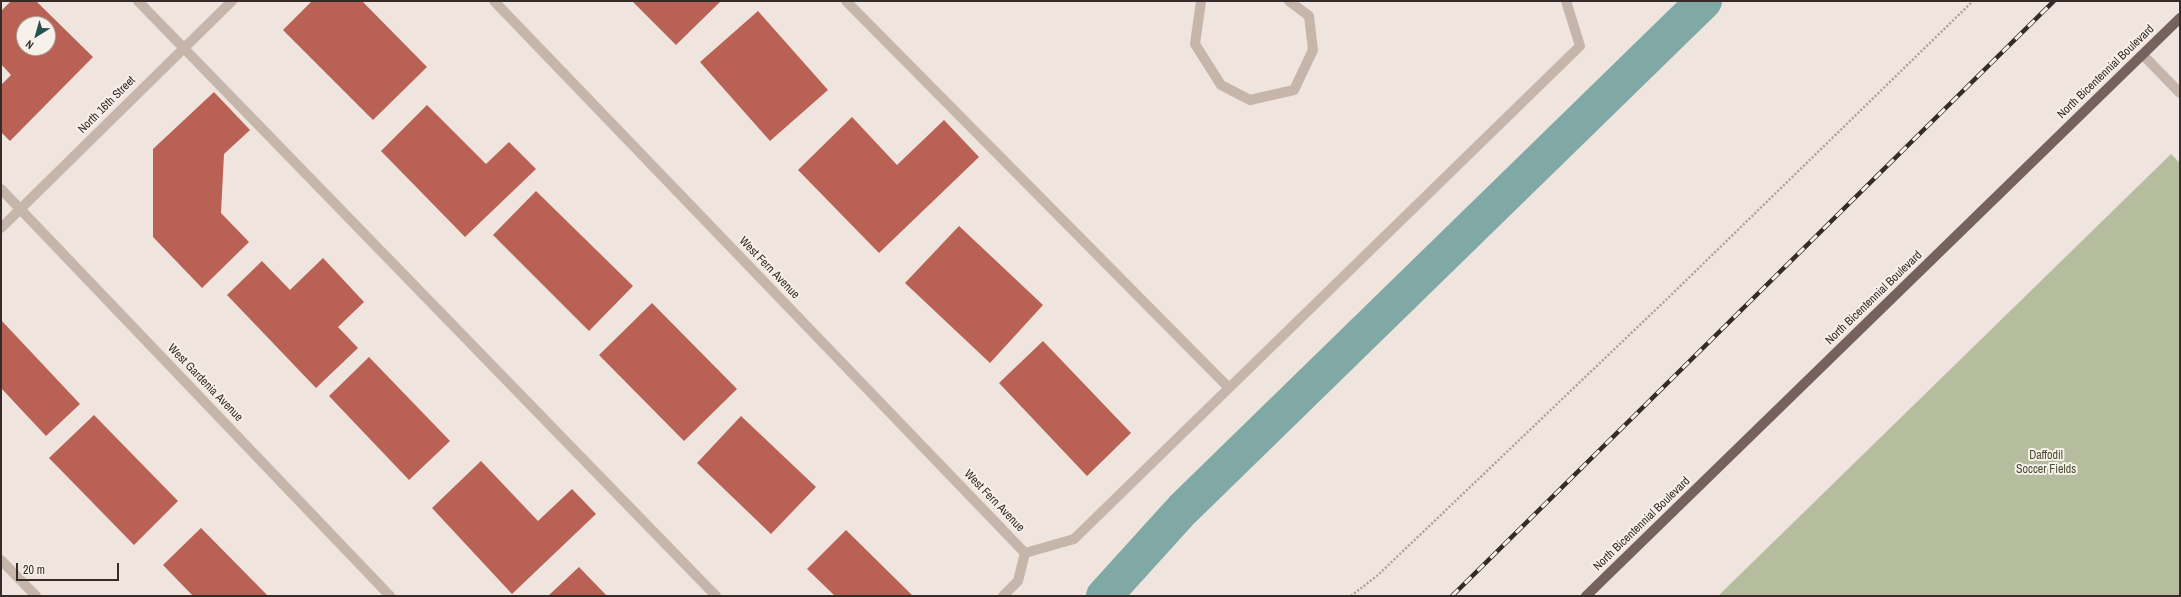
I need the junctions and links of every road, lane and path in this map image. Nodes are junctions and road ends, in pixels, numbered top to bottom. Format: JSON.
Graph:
{"nodes":[{"id":1,"x":138,"y":1,"type":"edge"},
{"id":2,"x":232,"y":1,"type":"edge"},
{"id":3,"x":494,"y":1,"type":"edge"},
{"id":4,"x":846,"y":1,"type":"edge"},
{"id":5,"x":1201,"y":1,"type":"edge"},
{"id":6,"x":1289,"y":1,"type":"edge"},
{"id":7,"x":1566,"y":1,"type":"edge"},
{"id":8,"x":1973,"y":1,"type":"edge"},
{"id":9,"x":2180,"y":18,"type":"edge"},
{"id":10,"x":184,"y":48,"type":"junction"},
{"id":11,"x":2143,"y":55,"type":"junction"},
{"id":12,"x":2180,"y":93,"type":"edge"},
{"id":13,"x":1,"y":189,"type":"edge"},
{"id":14,"x":21,"y":209,"type":"junction"},
{"id":15,"x":1,"y":228,"type":"edge"},
{"id":16,"x":1229,"y":388,"type":"junction"},
{"id":17,"x":1025,"y":553,"type":"junction"},
{"id":18,"x":1,"y":560,"type":"edge"},
{"id":19,"x":36,"y":596,"type":"edge"},
{"id":20,"x":390,"y":596,"type":"edge"},
{"id":21,"x":716,"y":596,"type":"edge"},
{"id":22,"x":1003,"y":596,"type":"edge"},
{"id":23,"x":1351,"y":596,"type":"edge"},
{"id":24,"x":1586,"y":596,"type":"edge"}],
"edges":[{"from":1,"to":10,"type":"street"},
{"from":2,"to":10,"type":"street","name":"North 16th Street"},
{"from":3,"to":17,"type":"street","name":"West Fern Avenue"},
{"from":4,"to":16,"type":"street"},
{"from":5,"to":6,"type":"street"},
{"from":7,"to":16,"type":"street"},
{"from":8,"to":23,"type":"path"},
{"from":9,"to":11,"type":"main road","name":"North Bicentennial Boulevard"},
{"from":10,"to":14,"type":"street","name":"North 16th Street"},
{"from":10,"to":21,"type":"street"},
{"from":11,"to":12,"type":"street"},
{"from":11,"to":24,"type":"main road","name":"North Bicentennial Boulevard"},
{"from":13,"to":14,"type":"street","name":"West Gardenia Avenue"},
{"from":14,"to":15,"type":"street","name":"North 16th Street"},
{"from":14,"to":20,"type":"street","name":"West Gardenia Avenue"},
{"from":16,"to":17,"type":"street"},
{"from":17,"to":22,"type":"street"},
{"from":18,"to":19,"type":"street"}]}
